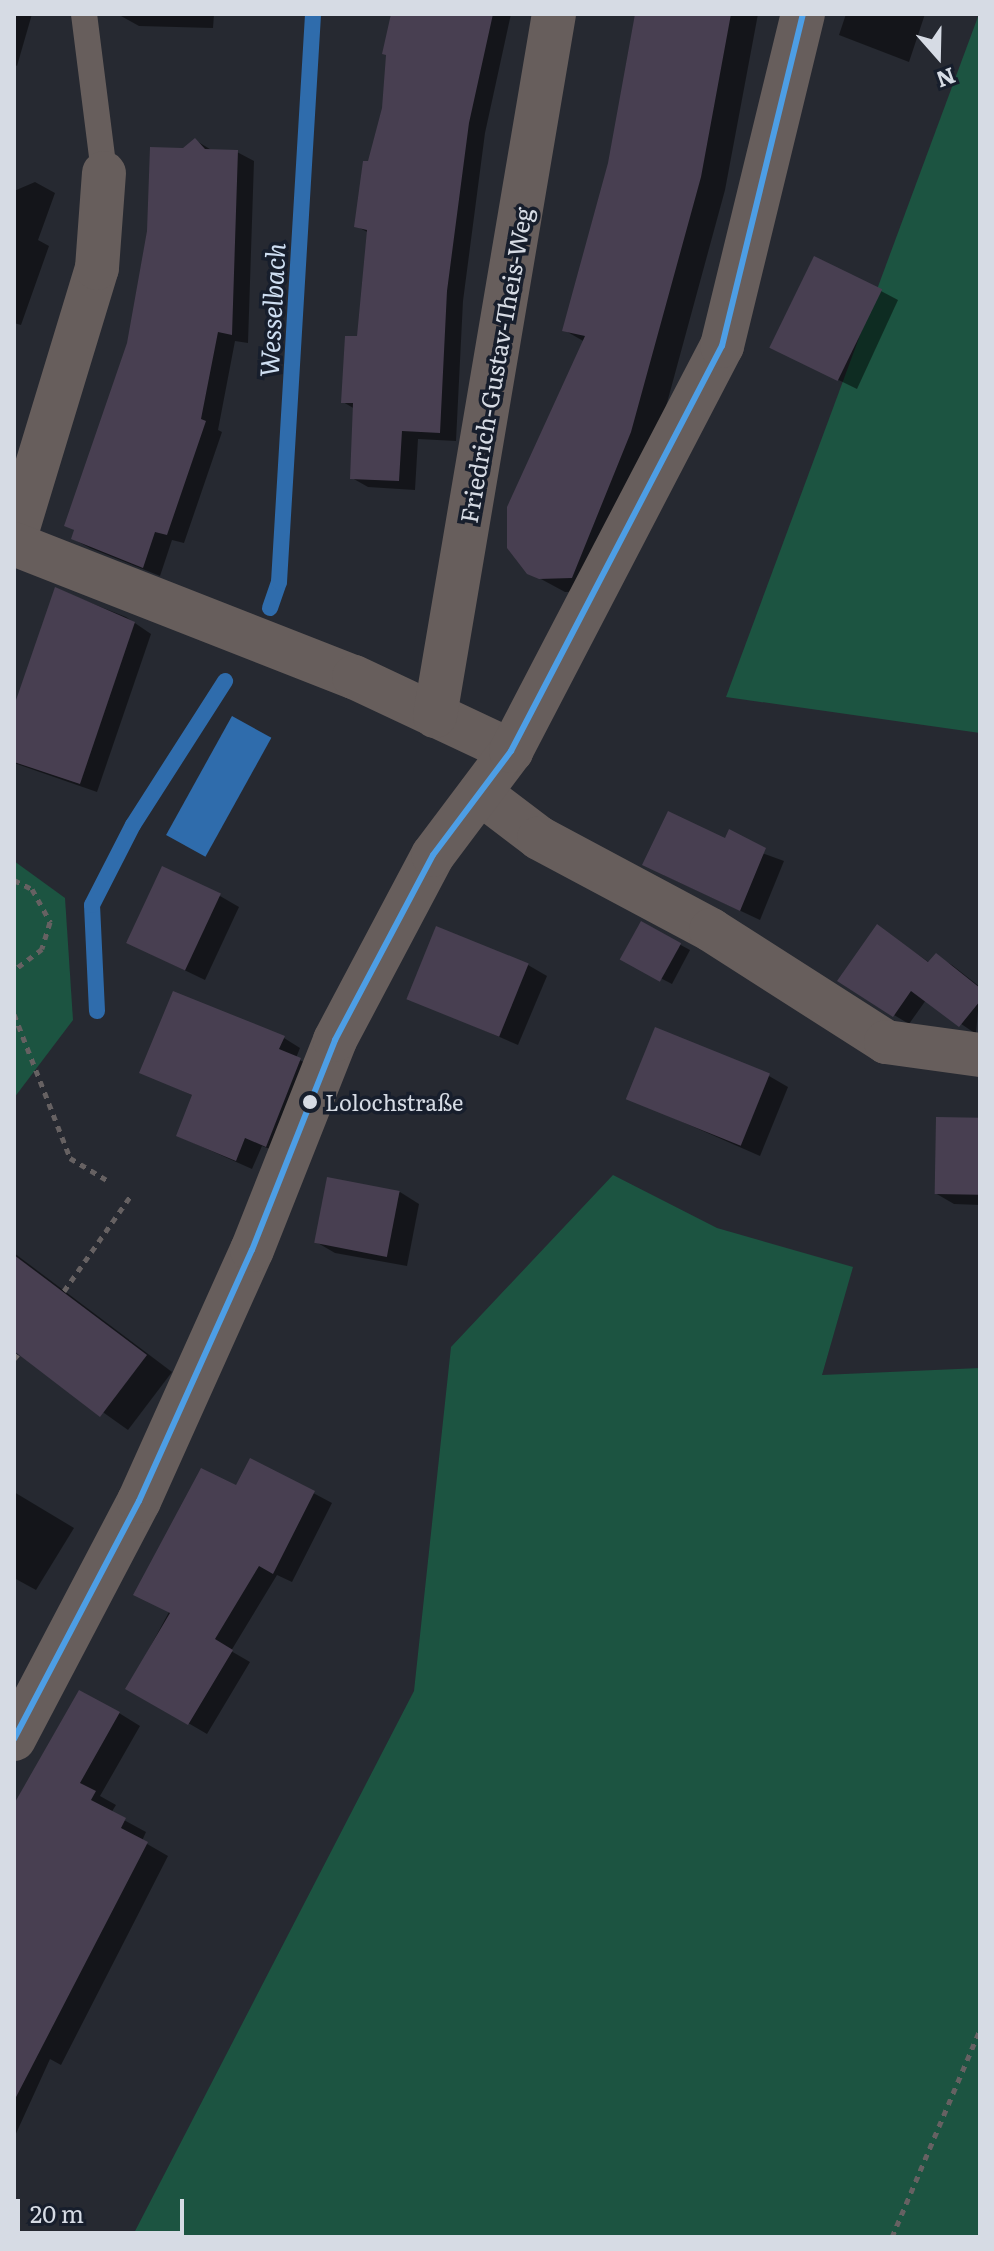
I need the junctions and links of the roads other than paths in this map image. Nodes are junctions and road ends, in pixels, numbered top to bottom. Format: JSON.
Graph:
{"nodes":[{"id":1,"x":84,"y":14,"type":"edge"},
{"id":2,"x":554,"y":14,"type":"edge"},
{"id":3,"x":803,"y":14,"type":"edge"},
{"id":4,"x":104,"y":173,"type":"joint"},
{"id":5,"x":14,"y":543,"type":"edge"},
{"id":6,"x":435,"y":716,"type":"junction"},
{"id":7,"x":511,"y":751,"type":"junction"},
{"id":8,"x":480,"y":793,"type":"junction"},
{"id":9,"x":980,"y":1055,"type":"edge"},
{"id":10,"x":14,"y":1739,"type":"edge"}],
"edges":[{"from":1,"to":4,"type":"lane"},
{"from":2,"to":6,"type":"street","name":"Friedrich-Gustav-Theis-Weg"},
{"from":3,"to":7,"type":"street"},
{"from":4,"to":5,"type":"street"},
{"from":5,"to":6,"type":"street"},
{"from":6,"to":7,"type":"street"},
{"from":7,"to":8,"type":"street"},
{"from":8,"to":9,"type":"street"},
{"from":8,"to":10,"type":"street"}]}
